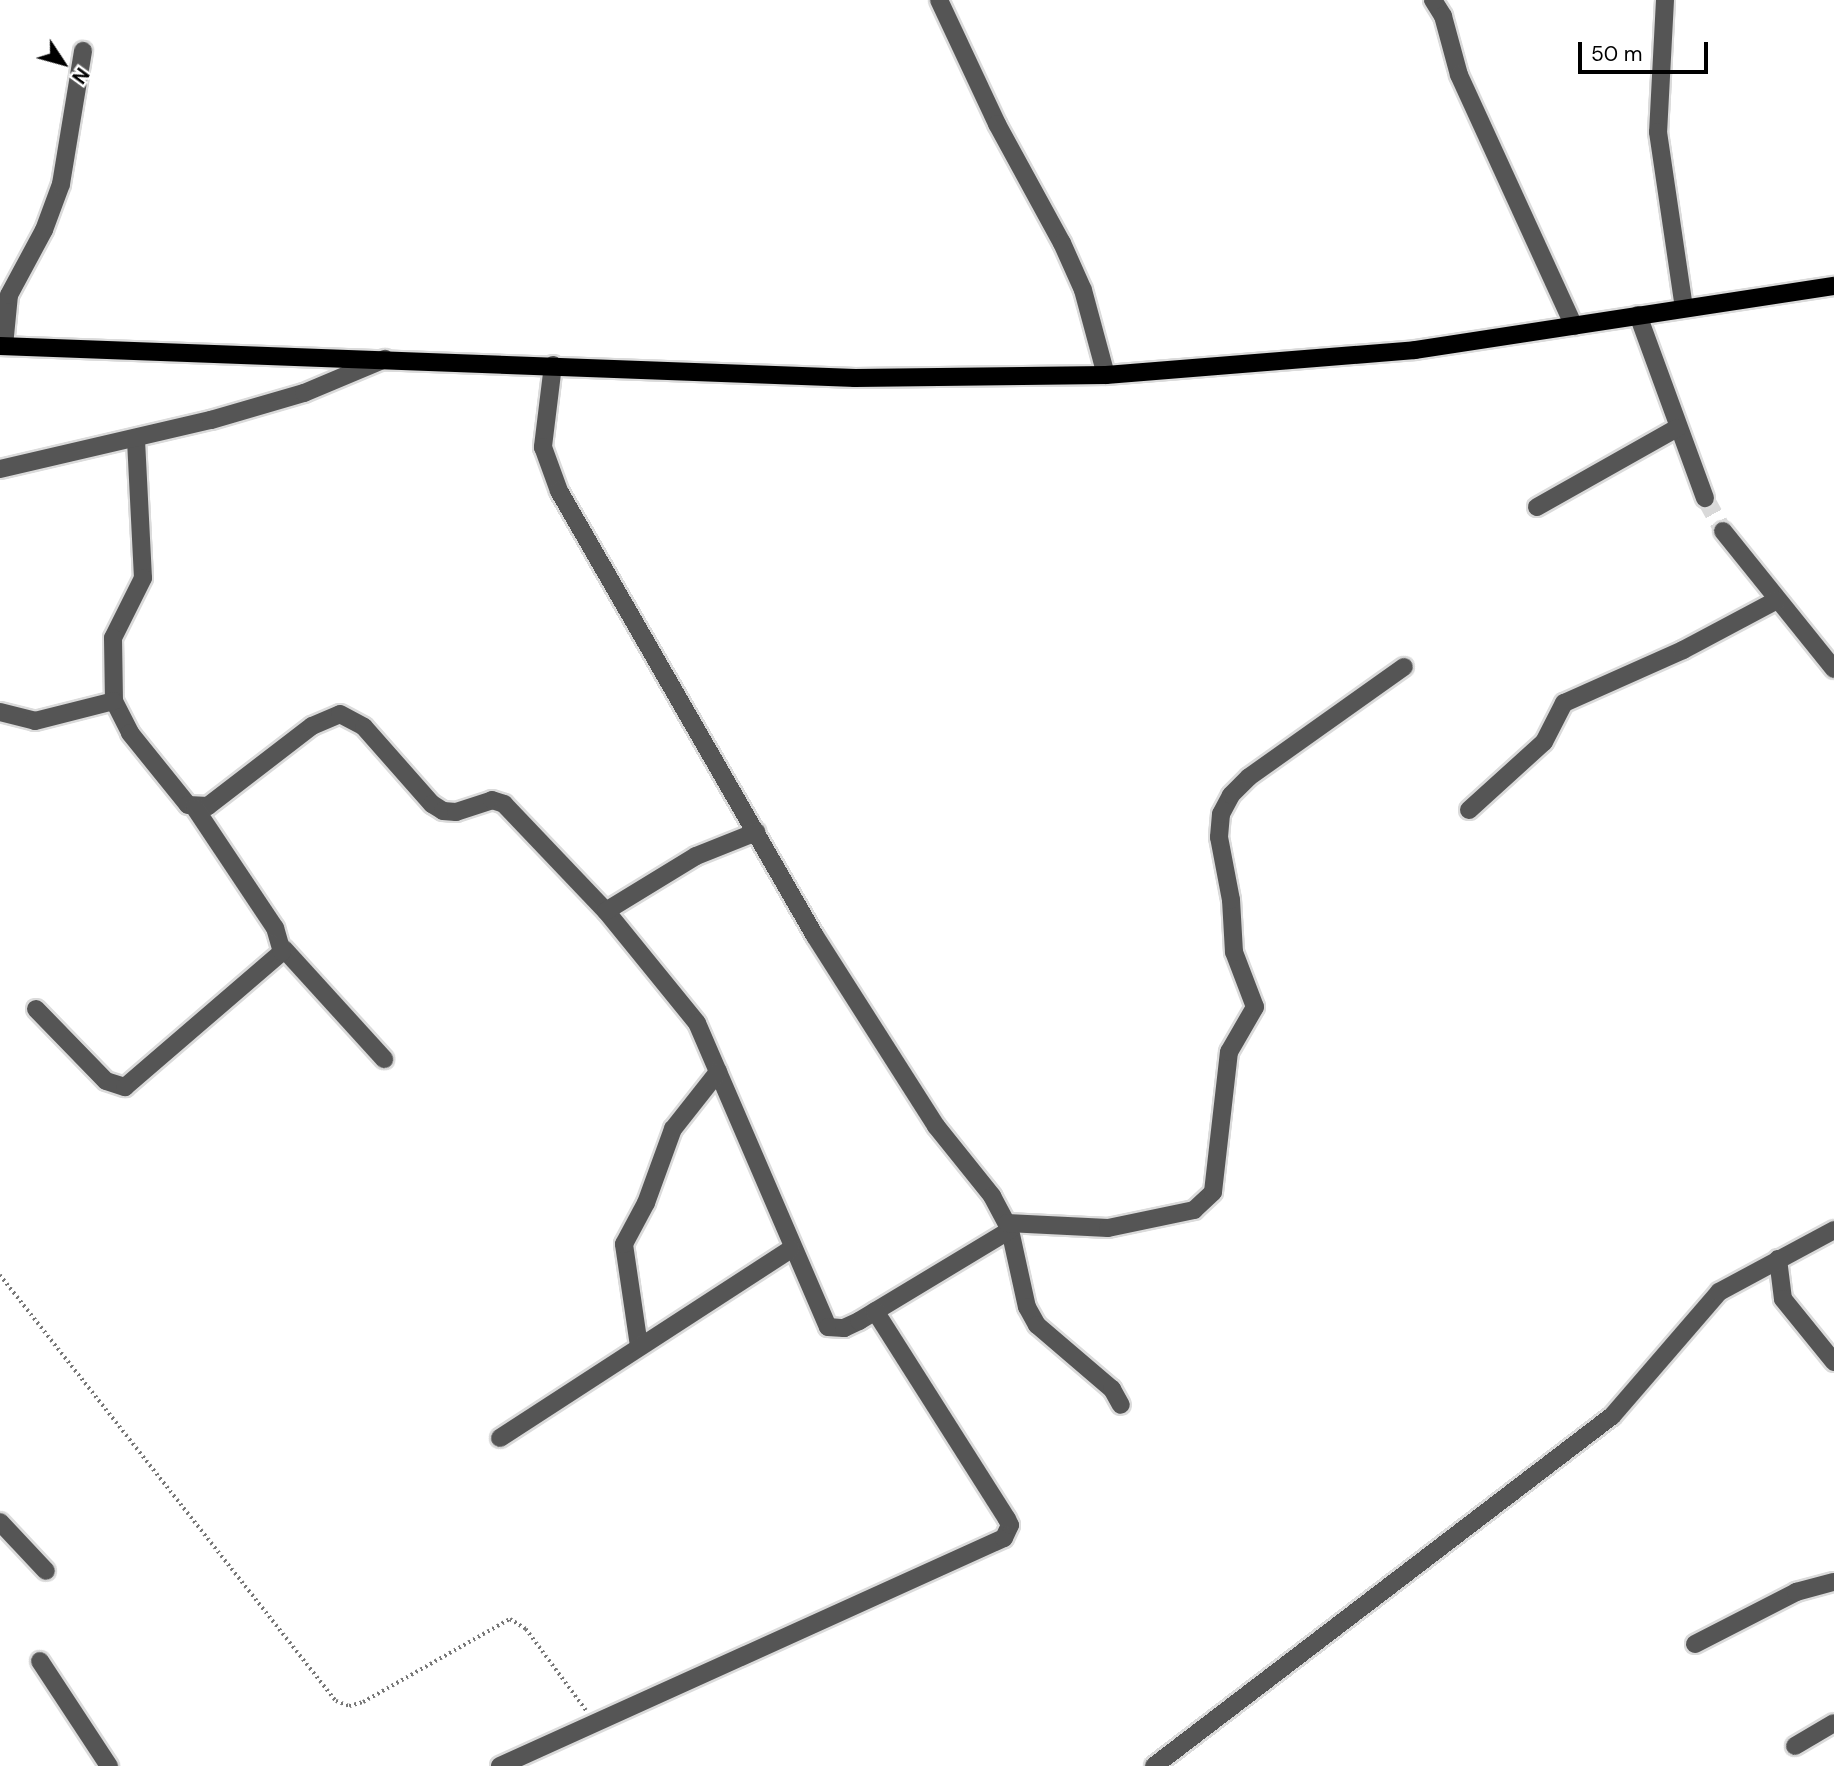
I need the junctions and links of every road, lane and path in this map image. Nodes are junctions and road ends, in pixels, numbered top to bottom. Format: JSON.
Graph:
{"nodes":[{"id":1,"x":939,"y":0,"type":"edge"},
{"id":2,"x":1433,"y":0,"type":"edge"},
{"id":3,"x":1665,"y":0,"type":"edge"},
{"id":4,"x":83,"y":51,"type":"dead end"},
{"id":5,"x":1834,"y":286,"type":"edge"},
{"id":6,"x":1684,"y":308,"type":"junction"},
{"id":7,"x":1638,"y":315,"type":"junction"},
{"id":8,"x":1574,"y":326,"type":"junction"},
{"id":9,"x":2,"y":346,"type":"edge"},
{"id":10,"x":385,"y":359,"type":"junction"},
{"id":11,"x":553,"y":365,"type":"junction"},
{"id":12,"x":1106,"y":375,"type":"junction"},
{"id":13,"x":1677,"y":428,"type":"junction"},
{"id":14,"x":136,"y":440,"type":"junction"},
{"id":15,"x":0,"y":469,"type":"edge"},
{"id":16,"x":1705,"y":498,"type":"tunnel mouth"},
{"id":17,"x":1537,"y":507,"type":"dead end"},
{"id":18,"x":1723,"y":531,"type":"tunnel mouth"},
{"id":19,"x":1777,"y":600,"type":"junction"},
{"id":20,"x":1404,"y":667,"type":"dead end"},
{"id":21,"x":1834,"y":669,"type":"edge"},
{"id":22,"x":114,"y":701,"type":"junction"},
{"id":23,"x":0,"y":712,"type":"edge"},
{"id":24,"x":195,"y":808,"type":"junction"},
{"id":25,"x":1469,"y":810,"type":"dead end"},
{"id":26,"x":756,"y":832,"type":"junction"},
{"id":27,"x":606,"y":911,"type":"junction"},
{"id":28,"x":284,"y":949,"type":"junction"},
{"id":29,"x":36,"y":1009,"type":"dead end"},
{"id":30,"x":384,"y":1059,"type":"dead end"},
{"id":31,"x":718,"y":1072,"type":"junction"},
{"id":32,"x":1008,"y":1227,"type":"junction"},
{"id":33,"x":1834,"y":1230,"type":"edge"},
{"id":34,"x":791,"y":1248,"type":"junction"},
{"id":35,"x":1778,"y":1259,"type":"junction"},
{"id":36,"x":0,"y":1275,"type":"edge"},
{"id":37,"x":875,"y":1311,"type":"junction"},
{"id":38,"x":639,"y":1346,"type":"junction"},
{"id":39,"x":1834,"y":1362,"type":"edge"},
{"id":40,"x":1121,"y":1405,"type":"dead end"},
{"id":41,"x":500,"y":1438,"type":"dead end"},
{"id":42,"x":0,"y":1522,"type":"edge"},
{"id":43,"x":46,"y":1571,"type":"dead end"},
{"id":44,"x":1834,"y":1582,"type":"edge"},
{"id":45,"x":1695,"y":1644,"type":"dead end"},
{"id":46,"x":40,"y":1661,"type":"dead end"},
{"id":47,"x":596,"y":1722,"type":"junction"},
{"id":48,"x":1834,"y":1723,"type":"edge"},
{"id":49,"x":1795,"y":1746,"type":"dead end"},
{"id":50,"x":109,"y":1766,"type":"edge"},
{"id":51,"x":500,"y":1766,"type":"edge"},
{"id":52,"x":1154,"y":1766,"type":"edge"}],
"edges":[{"from":1,"to":12,"type":"street"},
{"from":2,"to":8,"type":"street"},
{"from":3,"to":6,"type":"street"},
{"from":4,"to":9,"type":"street"},
{"from":5,"to":6,"type":"main road"},
{"from":6,"to":7,"type":"main road"},
{"from":7,"to":8,"type":"main road"},
{"from":7,"to":13,"type":"street"},
{"from":8,"to":12,"type":"main road"},
{"from":9,"to":10,"type":"main road"},
{"from":10,"to":11,"type":"main road"},
{"from":10,"to":14,"type":"street"},
{"from":11,"to":12,"type":"main road"},
{"from":11,"to":26,"type":"street"},
{"from":13,"to":16,"type":"street"},
{"from":13,"to":17,"type":"street"},
{"from":14,"to":15,"type":"street"},
{"from":14,"to":22,"type":"street"},
{"from":18,"to":19,"type":"street"},
{"from":19,"to":21,"type":"street"},
{"from":19,"to":25,"type":"street"},
{"from":20,"to":32,"type":"street"},
{"from":22,"to":23,"type":"street"},
{"from":22,"to":24,"type":"street"},
{"from":24,"to":27,"type":"street"},
{"from":24,"to":28,"type":"street"},
{"from":26,"to":27,"type":"street"},
{"from":26,"to":32,"type":"street"},
{"from":27,"to":31,"type":"street"},
{"from":28,"to":29,"type":"street"},
{"from":28,"to":30,"type":"street"},
{"from":31,"to":34,"type":"street"},
{"from":31,"to":38,"type":"street"},
{"from":32,"to":37,"type":"street"},
{"from":32,"to":40,"type":"street"},
{"from":33,"to":35,"type":"street"},
{"from":34,"to":37,"type":"street"},
{"from":34,"to":38,"type":"street"},
{"from":35,"to":39,"type":"street"},
{"from":35,"to":52,"type":"street"},
{"from":36,"to":47,"type":"path"},
{"from":37,"to":47,"type":"street"},
{"from":38,"to":41,"type":"street"},
{"from":42,"to":43,"type":"street"},
{"from":44,"to":45,"type":"street"},
{"from":46,"to":50,"type":"street"},
{"from":47,"to":51,"type":"street"},
{"from":48,"to":49,"type":"street"}]}
